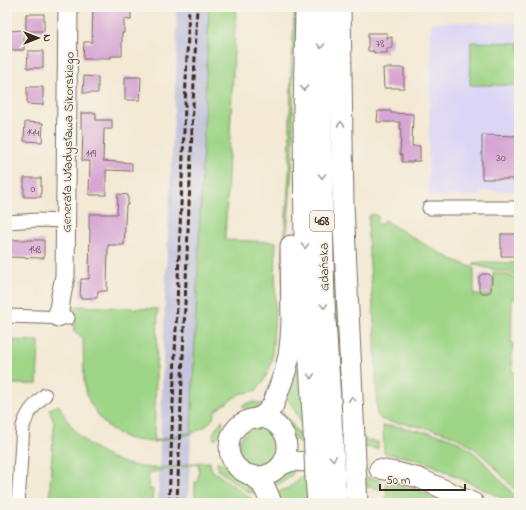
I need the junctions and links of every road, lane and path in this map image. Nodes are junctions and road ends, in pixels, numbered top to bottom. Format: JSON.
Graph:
{"nodes":[{"id":1,"x":68,"y":7,"type":"edge"},
{"id":2,"x":306,"y":7,"type":"edge"},
{"id":3,"x":320,"y":7,"type":"edge"},
{"id":4,"x":340,"y":7,"type":"edge"},
{"id":5,"x":304,"y":113,"type":"junction"},
{"id":6,"x":429,"y":208,"type":"dead end"},
{"id":7,"x":519,"y":208,"type":"edge"},
{"id":8,"x":7,"y":222,"type":"edge"},
{"id":9,"x":66,"y":222,"type":"junction"},
{"id":10,"x":7,"y":316,"type":"edge"},
{"id":11,"x":63,"y":318,"type":"joint"},
{"id":12,"x":45,"y":395,"type":"dead end"},
{"id":13,"x":259,"y":418,"type":"junction"},
{"id":14,"x":286,"y":439,"type":"junction"},
{"id":15,"x":319,"y":456,"type":"junction"},
{"id":16,"x":280,"y":466,"type":"junction"},
{"id":17,"x":379,"y":469,"type":"dead end"},
{"id":18,"x":252,"y":476,"type":"junction"},
{"id":19,"x":356,"y":494,"type":"edge"},
{"id":20,"x":18,"y":503,"type":"edge"},
{"id":21,"x":272,"y":503,"type":"edge"},
{"id":22,"x":318,"y":503,"type":"edge"},
{"id":23,"x":336,"y":503,"type":"edge"},
{"id":24,"x":474,"y":503,"type":"edge"}],
"edges":[{"from":1,"to":9,"type":"main road","name":"Generała Władysława Sikorskiego"},
{"from":2,"to":5,"type":"main road","one_way":true},
{"from":3,"to":15,"type":"main road","name":"Gdańska","number":"468","one_way":true},
{"from":19,"to":4,"type":"main road","name":"Gdańska","number":"468","one_way":true,"bridge":true},
{"from":5,"to":13,"type":"main road"},
{"from":5,"to":15,"type":"main road","one_way":true},
{"from":6,"to":7,"type":"street"},
{"from":8,"to":9,"type":"street"},
{"from":9,"to":11,"type":"main road","name":"Generała Władysława Sikorskiego"},
{"from":10,"to":11,"type":"street","name":"Generała Władysława Sikorskiego"},
{"from":12,"to":20,"type":"street"},
{"from":13,"to":14,"type":"main road"},
{"from":13,"to":18,"type":"main road"},
{"from":14,"to":15,"type":"main road"},
{"from":14,"to":16,"type":"main road"},
{"from":15,"to":16,"type":"main road"},
{"from":15,"to":22,"type":"main road"},
{"from":15,"to":23,"type":"main road","name":"Gdańska","number":"468"},
{"from":16,"to":18,"type":"main road"},
{"from":17,"to":24,"type":"main road"},
{"from":18,"to":21,"type":"main road"}]}
